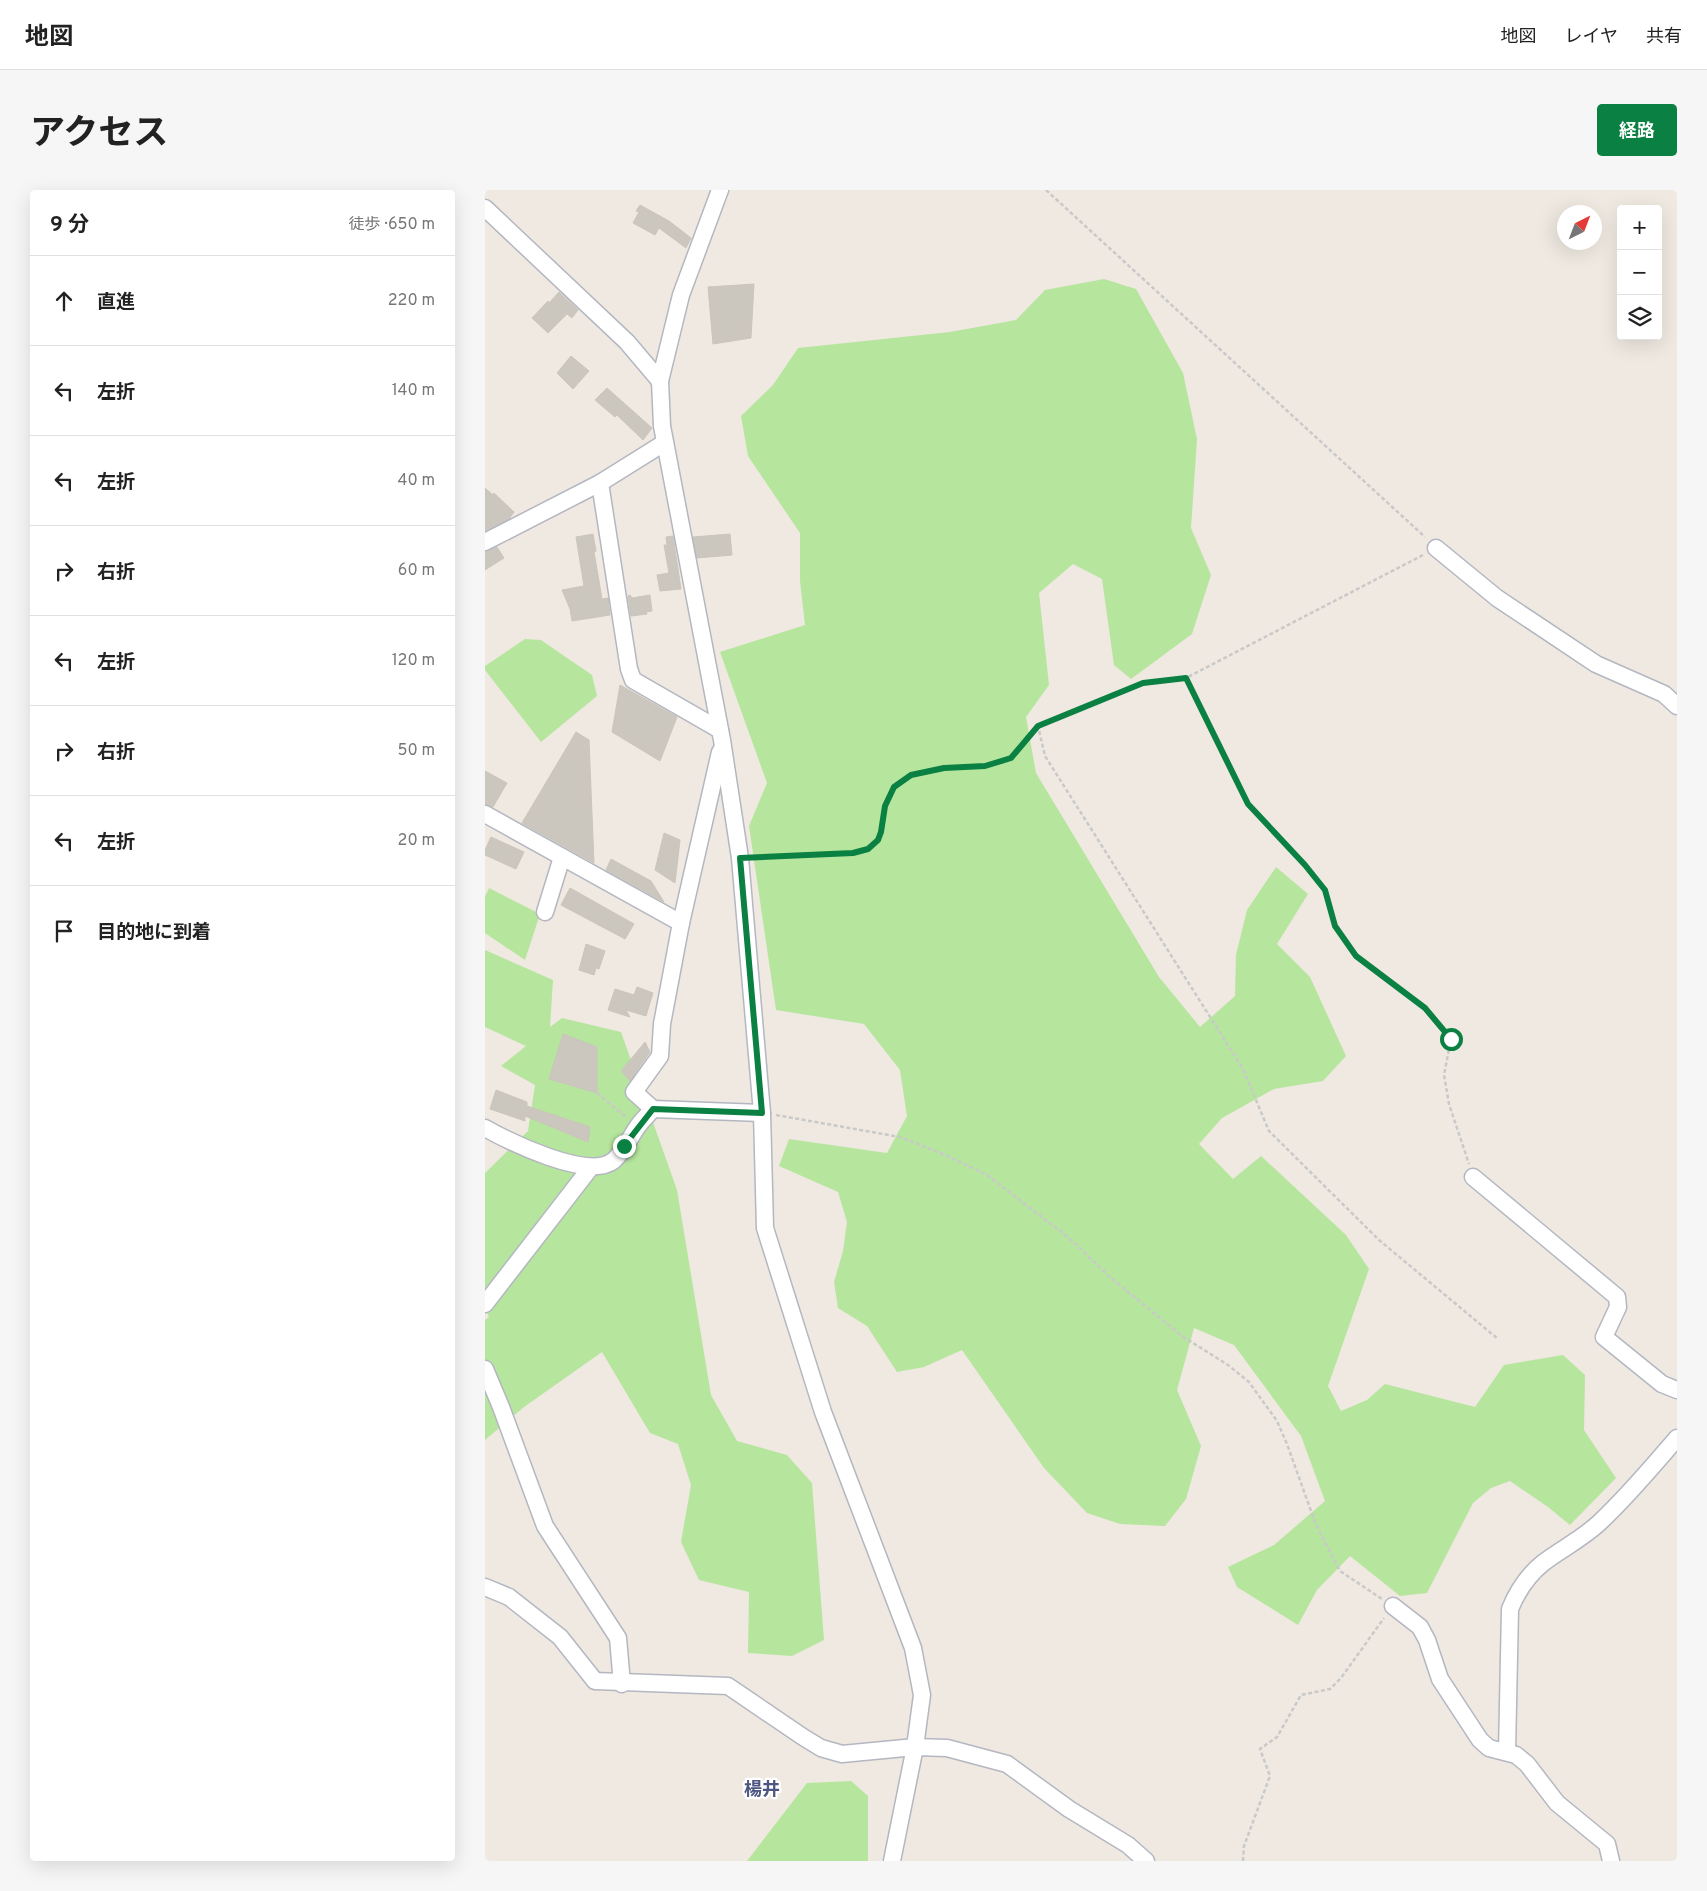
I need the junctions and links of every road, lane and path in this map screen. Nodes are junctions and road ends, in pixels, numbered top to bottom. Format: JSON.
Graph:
{"nodes":[{"id":1,"x":720,"y":190,"type":"edge"},
{"id":2,"x":1046,"y":190,"type":"edge"},
{"id":3,"x":485,"y":208,"type":"edge"},
{"id":4,"x":660,"y":381,"type":"junction"},
{"id":5,"x":664,"y":443,"type":"junction"},
{"id":6,"x":600,"y":482,"type":"junction"},
{"id":7,"x":485,"y":542,"type":"edge"},
{"id":8,"x":1436,"y":548,"type":"junction"},
{"id":9,"x":1186,"y":678,"type":"junction"},
{"id":10,"x":1677,"y":706,"type":"edge"},
{"id":11,"x":1038,"y":726,"type":"junction"},
{"id":12,"x":721,"y":735,"type":"junction"},
{"id":13,"x":485,"y":814,"type":"edge"},
{"id":14,"x":562,"y":856,"type":"junction"},
{"id":15,"x":740,"y":858,"type":"junction"},
{"id":16,"x":545,"y":912,"type":"dead end"},
{"id":17,"x":681,"y":923,"type":"junction"},
{"id":18,"x":597,"y":1094,"type":"dead end"},
{"id":19,"x":653,"y":1109,"type":"junction"},
{"id":20,"x":762,"y":1113,"type":"junction"},
{"id":21,"x":638,"y":1126,"type":"junction"},
{"id":22,"x":485,"y":1128,"type":"edge"},
{"id":23,"x":591,"y":1167,"type":"junction"},
{"id":24,"x":1473,"y":1177,"type":"joint"},
{"id":25,"x":485,"y":1304,"type":"edge"},
{"id":26,"x":1498,"y":1339,"type":"dead end"},
{"id":27,"x":485,"y":1369,"type":"edge"},
{"id":28,"x":1677,"y":1390,"type":"edge"},
{"id":29,"x":1677,"y":1438,"type":"edge"},
{"id":30,"x":485,"y":1586,"type":"edge"},
{"id":31,"x":1393,"y":1606,"type":"junction"},
{"id":32,"x":622,"y":1684,"type":"junction"},
{"id":33,"x":915,"y":1747,"type":"junction"},
{"id":34,"x":1507,"y":1752,"type":"junction"},
{"id":35,"x":892,"y":1861,"type":"edge"},
{"id":36,"x":1146,"y":1861,"type":"edge"},
{"id":37,"x":1243,"y":1861,"type":"edge"},
{"id":38,"x":1611,"y":1861,"type":"edge"}],
"edges":[{"from":1,"to":4,"type":"street"},
{"from":2,"to":8,"type":"path"},
{"from":3,"to":4,"type":"street"},
{"from":4,"to":5,"type":"street"},
{"from":5,"to":6,"type":"street"},
{"from":5,"to":12,"type":"street"},
{"from":6,"to":7,"type":"street"},
{"from":6,"to":12,"type":"street"},
{"from":8,"to":9,"type":"path"},
{"from":8,"to":10,"type":"street"},
{"from":9,"to":11,"type":"path"},
{"from":9,"to":24,"type":"path"},
{"from":11,"to":15,"type":"path"},
{"from":11,"to":26,"type":"path"},
{"from":12,"to":15,"type":"street"},
{"from":12,"to":17,"type":"street"},
{"from":13,"to":14,"type":"street"},
{"from":14,"to":16,"type":"street"},
{"from":14,"to":17,"type":"street"},
{"from":15,"to":20,"type":"street"},
{"from":17,"to":19,"type":"street"},
{"from":18,"to":21,"type":"path"},
{"from":19,"to":20,"type":"street"},
{"from":19,"to":21,"type":"street"},
{"from":20,"to":31,"type":"path"},
{"from":20,"to":33,"type":"street"},
{"from":21,"to":23,"type":"street"},
{"from":22,"to":23,"type":"street"},
{"from":23,"to":25,"type":"street"},
{"from":24,"to":28,"type":"street"},
{"from":27,"to":32,"type":"street"},
{"from":29,"to":34,"type":"street"},
{"from":30,"to":32,"type":"street"},
{"from":31,"to":34,"type":"street"},
{"from":31,"to":37,"type":"path"},
{"from":32,"to":33,"type":"street"},
{"from":33,"to":35,"type":"street"},
{"from":33,"to":36,"type":"street"},
{"from":34,"to":38,"type":"street"}]}
